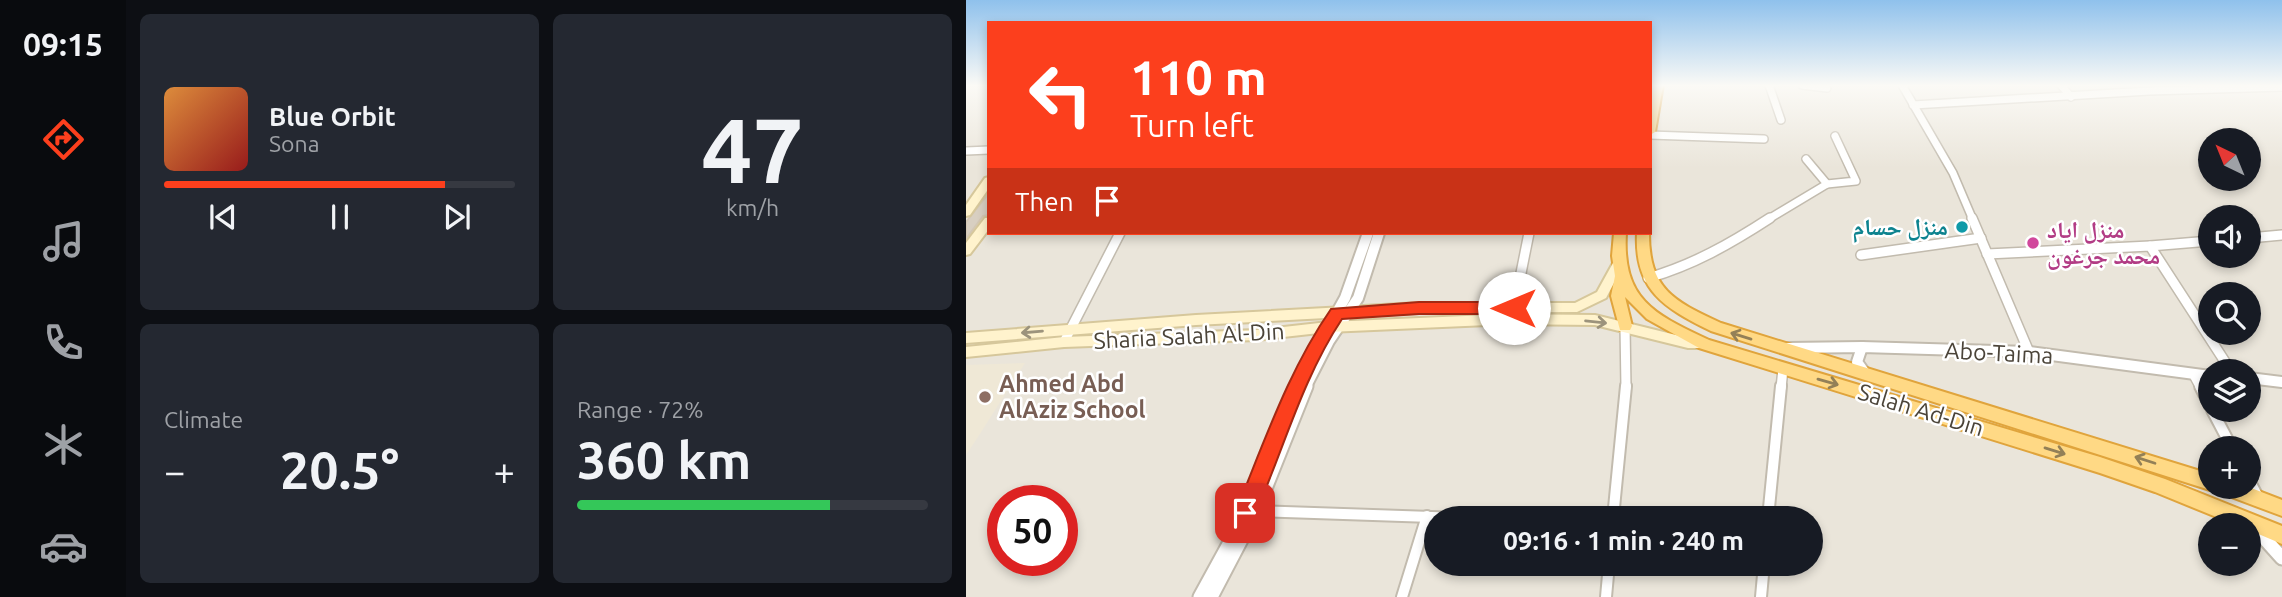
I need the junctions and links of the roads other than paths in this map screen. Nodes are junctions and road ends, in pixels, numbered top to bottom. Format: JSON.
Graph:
{"nodes":[{"id":1,"x":1779,"y":113,"type":"edge"},
{"id":2,"x":1918,"y":113,"type":"edge"},
{"id":3,"x":1781,"y":120,"type":"dead end"},
{"id":4,"x":1652,"y":134,"type":"edge"},
{"id":5,"x":1835,"y":136,"type":"dead end"},
{"id":6,"x":1764,"y":139,"type":"dead end"},
{"id":7,"x":987,"y":150,"type":"edge"},
{"id":8,"x":966,"y":151,"type":"edge"},
{"id":9,"x":1806,"y":159,"type":"dead end"},
{"id":10,"x":987,"y":183,"type":"edge"},
{"id":11,"x":1827,"y":184,"type":"junction"},
{"id":12,"x":966,"y":213,"type":"edge"},
{"id":13,"x":987,"y":224,"type":"edge"},
{"id":14,"x":1119,"y":235,"type":"edge"},
{"id":15,"x":1367,"y":235,"type":"edge"},
{"id":16,"x":1378,"y":235,"type":"edge"},
{"id":17,"x":1529,"y":235,"type":"edge"},
{"id":18,"x":1620,"y":235,"type":"edge"},
{"id":19,"x":1643,"y":235,"type":"edge"},
{"id":20,"x":2282,"y":235,"type":"edge"},
{"id":21,"x":2261,"y":236,"type":"edge"},
{"id":22,"x":1981,"y":238,"type":"junction"},
{"id":23,"x":2198,"y":242,"type":"edge"},
{"id":24,"x":2150,"y":246,"type":"junction"},
{"id":25,"x":966,"y":251,"type":"edge"},
{"id":26,"x":1987,"y":254,"type":"junction"},
{"id":27,"x":1861,"y":255,"type":"dead end"},
{"id":28,"x":1619,"y":272,"type":"junction"},
{"id":29,"x":1648,"y":278,"type":"junction"},
{"id":30,"x":1514,"y":308,"type":"junction"},
{"id":31,"x":1342,"y":313,"type":"junction"},
{"id":32,"x":1625,"y":326,"type":"junction"},
{"id":33,"x":1334,"y":327,"type":"junction"},
{"id":34,"x":1072,"y":329,"type":"junction"},
{"id":35,"x":966,"y":338,"type":"edge"},
{"id":36,"x":1064,"y":342,"type":"junction"},
{"id":37,"x":1704,"y":344,"type":"junction"},
{"id":38,"x":1862,"y":347,"type":"junction"},
{"id":39,"x":1787,"y":348,"type":"junction"},
{"id":40,"x":966,"y":352,"type":"edge"},
{"id":41,"x":2029,"y":352,"type":"junction"},
{"id":42,"x":2223,"y":359,"type":"edge"},
{"id":43,"x":1783,"y":369,"type":"junction"},
{"id":44,"x":1865,"y":373,"type":"junction"},
{"id":45,"x":2194,"y":375,"type":"junction"},
{"id":46,"x":2198,"y":375,"type":"edge"},
{"id":47,"x":2261,"y":379,"type":"edge"},
{"id":48,"x":2282,"y":382,"type":"edge"},
{"id":49,"x":2198,"y":383,"type":"edge"},
{"id":50,"x":2198,"y":478,"type":"edge"},
{"id":51,"x":2260,"y":499,"type":"edge"},
{"id":52,"x":1614,"y":506,"type":"edge"},
{"id":53,"x":1769,"y":506,"type":"edge"},
{"id":54,"x":2282,"y":509,"type":"edge"},
{"id":55,"x":1256,"y":511,"type":"junction"},
{"id":56,"x":2228,"y":513,"type":"edge"},
{"id":57,"x":1424,"y":516,"type":"edge"},
{"id":58,"x":1424,"y":526,"type":"edge"},
{"id":59,"x":2261,"y":526,"type":"edge"},
{"id":60,"x":2261,"y":535,"type":"edge"},
{"id":61,"x":2282,"y":535,"type":"edge"},
{"id":62,"x":2282,"y":558,"type":"edge"},
{"id":63,"x":1608,"y":576,"type":"edge"},
{"id":64,"x":1763,"y":576,"type":"edge"},
{"id":65,"x":1200,"y":597,"type":"edge"},
{"id":66,"x":1211,"y":597,"type":"edge"},
{"id":67,"x":1402,"y":597,"type":"edge"},
{"id":68,"x":1606,"y":597,"type":"edge"},
{"id":69,"x":1760,"y":597,"type":"edge"}],
"edges":[{"from":1,"to":3,"type":"street"},
{"from":2,"to":22,"type":"street"},
{"from":4,"to":6,"type":"street"},
{"from":5,"to":11,"type":"street"},
{"from":7,"to":8,"type":"street"},
{"from":9,"to":11,"type":"street"},
{"from":10,"to":12,"type":"main road"},
{"from":11,"to":29,"type":"street"},
{"from":13,"to":25,"type":"main road"},
{"from":14,"to":34,"type":"street"},
{"from":15,"to":31,"type":"street"},
{"from":16,"to":31,"type":"street"},
{"from":17,"to":30,"type":"street"},
{"from":18,"to":28,"type":"highway"},
{"from":19,"to":29,"type":"highway"},
{"from":20,"to":21,"type":"street"},
{"from":22,"to":26,"type":"street"},
{"from":22,"to":27,"type":"street"},
{"from":23,"to":24,"type":"street"},
{"from":24,"to":26,"type":"street"},
{"from":24,"to":42,"type":"street"},
{"from":26,"to":41,"type":"street"},
{"from":28,"to":30,"type":"main road","name":"Sharia Salah Al-Din"},
{"from":28,"to":32,"type":"highway"},
{"from":28,"to":37,"type":"highway","name":"Salah Ad-Din"},
{"from":39,"to":29,"type":"highway","name":"Salah Ad-Din","one_way":true},
{"from":30,"to":31,"type":"main road","name":"Sharia Salah Al-Din"},
{"from":31,"to":33,"type":"street"},
{"from":31,"to":34,"type":"main road","name":"Sharia Salah Al-Din"},
{"from":33,"to":32,"type":"main road","name":"Sharia Salah Al-Din","one_way":true},
{"from":32,"to":37,"type":"main road","name":"Sharia Salah Al-Din"},
{"from":32,"to":52,"type":"street"},
{"from":33,"to":36,"type":"main road","name":"Sharia Salah Al-Din"},
{"from":33,"to":55,"type":"street"},
{"from":33,"to":65,"type":"street"},
{"from":34,"to":35,"type":"main road","name":"Sharia Salah Al-Din","one_way":true},
{"from":34,"to":36,"type":"street"},
{"from":36,"to":40,"type":"main road","name":"Sharia Salah Al-Din"},
{"from":37,"to":43,"type":"highway","name":"Salah Ad-Din"},
{"from":38,"to":39,"type":"street","name":"Abo-Taima"},
{"from":38,"to":41,"type":"street","name":"Abo-Taima"},
{"from":38,"to":44,"type":"street"},
{"from":39,"to":44,"type":"highway","name":"Salah Ad-Din"},
{"from":41,"to":45,"type":"street","name":"Abo-Taima"},
{"from":43,"to":53,"type":"street"},
{"from":43,"to":56,"type":"highway","name":"Salah Ad-Din","one_way":true},
{"from":50,"to":44,"type":"highway","name":"Salah Ad-Din","one_way":true},
{"from":45,"to":46,"type":"street","name":"Abo-Taima"},
{"from":45,"to":49,"type":"street"},
{"from":47,"to":48,"type":"street"},
{"from":51,"to":54,"type":"highway"},
{"from":55,"to":57,"type":"street"},
{"from":55,"to":66,"type":"street"},
{"from":58,"to":67,"type":"street"},
{"from":59,"to":61,"type":"highway","name":"Salah Ad-Din"},
{"from":60,"to":62,"type":"street"},
{"from":63,"to":68,"type":"street"},
{"from":64,"to":69,"type":"street"}]}
